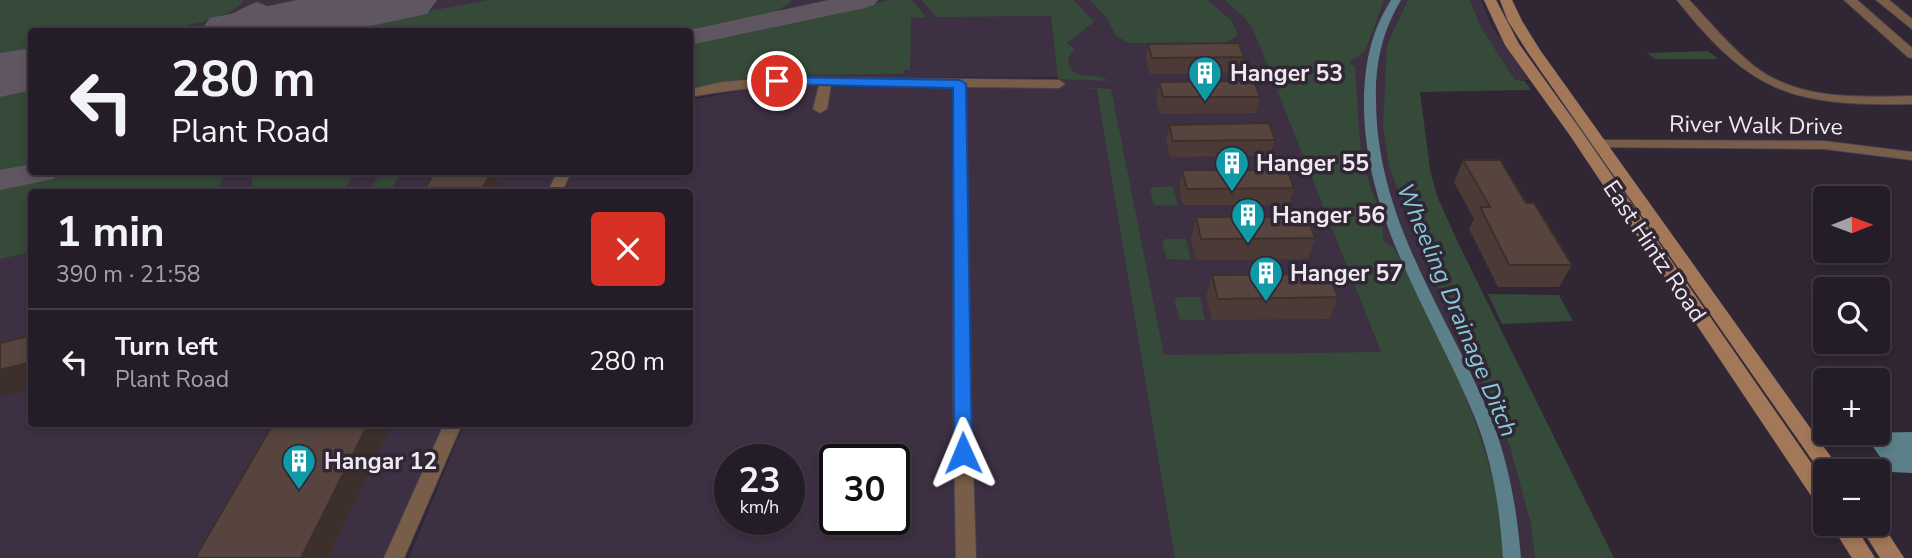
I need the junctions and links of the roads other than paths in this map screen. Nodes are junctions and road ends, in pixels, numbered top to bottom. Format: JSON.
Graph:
{"nodes":[{"id":1,"x":1490,"y":0,"type":"edge"},
{"id":2,"x":1506,"y":0,"type":"edge"},
{"id":3,"x":1684,"y":0,"type":"edge"},
{"id":4,"x":1850,"y":0,"type":"edge"},
{"id":5,"x":1882,"y":0,"type":"edge"},
{"id":6,"x":1911,"y":23,"type":"edge"},
{"id":7,"x":1912,"y":54,"type":"edge"},
{"id":8,"x":826,"y":81,"type":"junction"},
{"id":9,"x":960,"y":84,"type":"junction"},
{"id":10,"x":1059,"y":84,"type":"dead end"},
{"id":11,"x":693,"y":92,"type":"edge"},
{"id":12,"x":1912,"y":100,"type":"edge"},
{"id":13,"x":820,"y":109,"type":"dead end"},
{"id":14,"x":1599,"y":144,"type":"junction"},
{"id":15,"x":1912,"y":156,"type":"edge"},
{"id":16,"x":452,"y":427,"type":"edge"},
{"id":17,"x":1822,"y":459,"type":"edge"},
{"id":18,"x":1813,"y":482,"type":"edge"},
{"id":19,"x":1850,"y":536,"type":"edge"},
{"id":20,"x":1878,"y":536,"type":"edge"},
{"id":21,"x":394,"y":558,"type":"edge"},
{"id":22,"x":966,"y":558,"type":"edge"},
{"id":23,"x":1864,"y":558,"type":"edge"},
{"id":24,"x":1893,"y":558,"type":"edge"}],
"edges":[{"from":1,"to":18,"type":"main road","name":"East Hintz Road"},
{"from":2,"to":14,"type":"main road","name":"East Hintz Road"},
{"from":3,"to":12,"type":"street"},
{"from":4,"to":7,"type":"street"},
{"from":5,"to":6,"type":"street"},
{"from":8,"to":9,"type":"street"},
{"from":8,"to":11,"type":"street"},
{"from":8,"to":13,"type":"street"},
{"from":9,"to":10,"type":"street"},
{"from":9,"to":22,"type":"street"},
{"from":14,"to":15,"type":"street","name":"River Walk Drive"},
{"from":14,"to":17,"type":"main road","name":"East Hintz Road"},
{"from":16,"to":21,"type":"street"},
{"from":19,"to":23,"type":"main road"},
{"from":20,"to":24,"type":"main road"}]}
